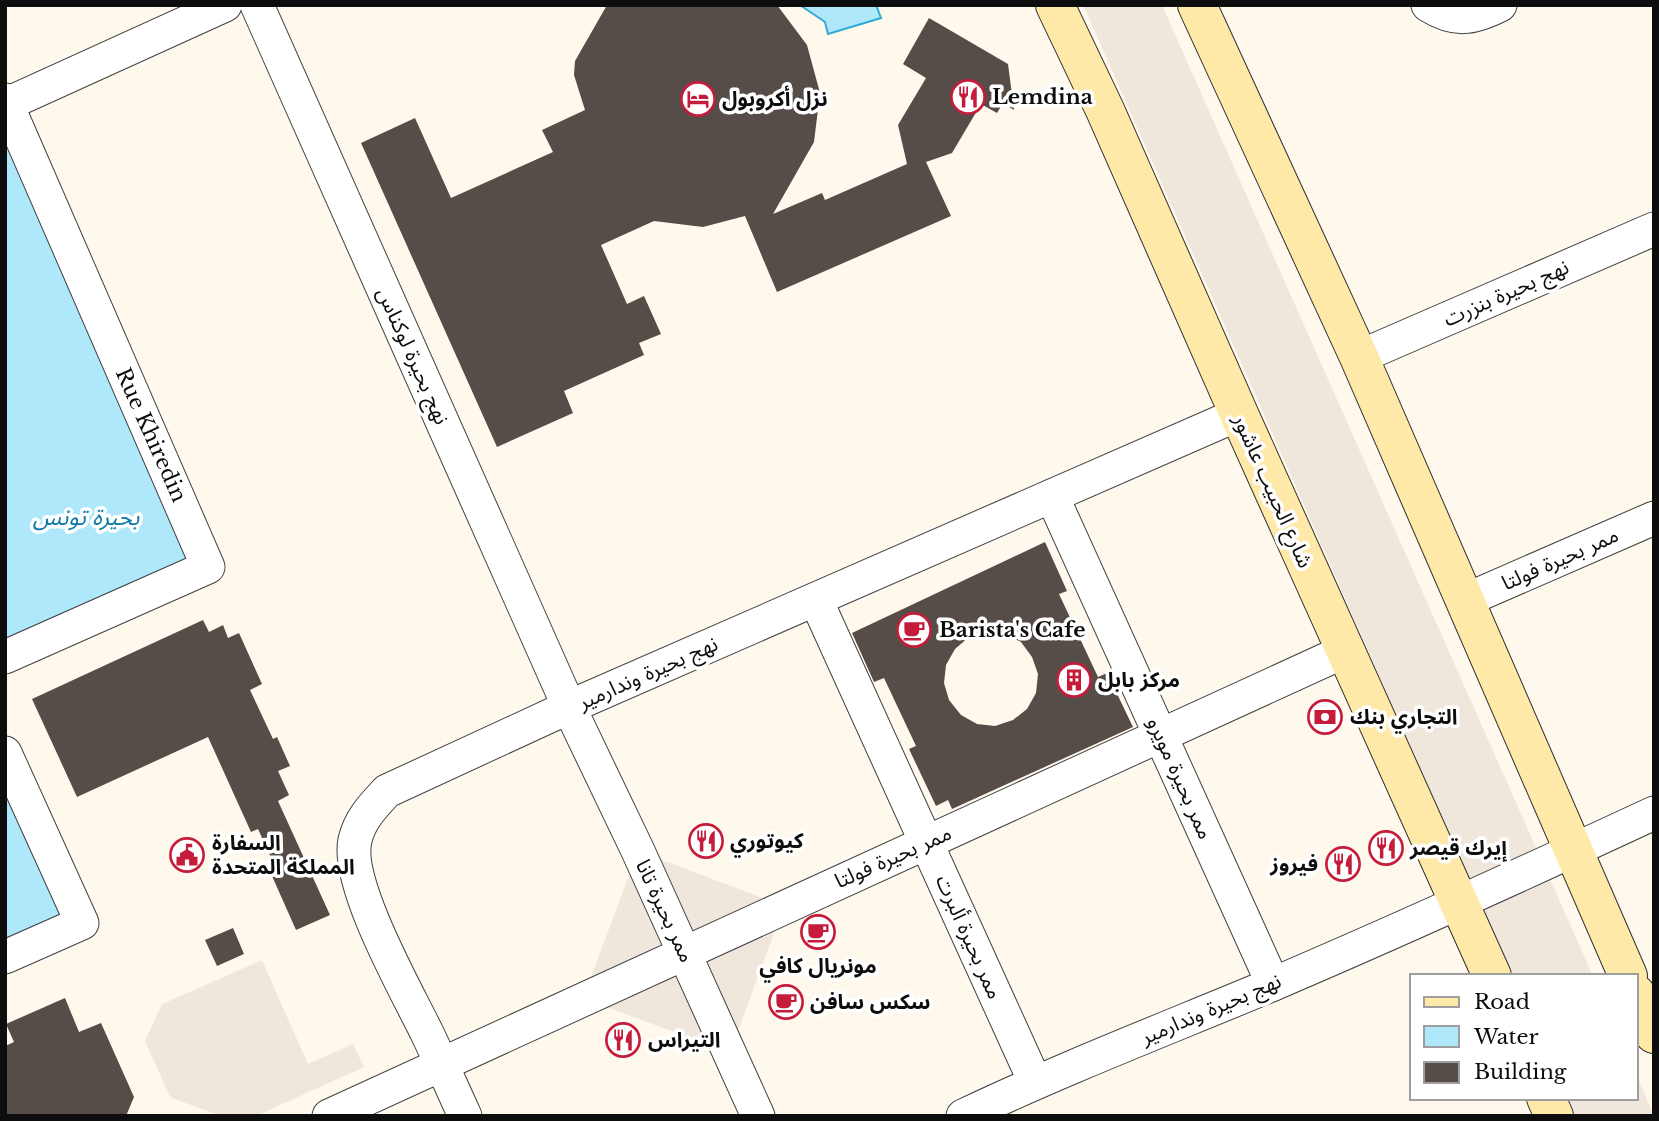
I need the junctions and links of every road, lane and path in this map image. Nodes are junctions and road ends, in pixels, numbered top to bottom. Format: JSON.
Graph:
{"nodes":[{"id":1,"x":225,"y":5,"type":"edge"},
{"id":2,"x":257,"y":5,"type":"edge"},
{"id":3,"x":1055,"y":5,"type":"edge"},
{"id":4,"x":1197,"y":5,"type":"edge"},
{"id":5,"x":1428,"y":5,"type":"edge"},
{"id":6,"x":1500,"y":5,"type":"edge"},
{"id":7,"x":6,"y":102,"type":"edge"},
{"id":8,"x":1654,"y":229,"type":"edge"},
{"id":9,"x":1359,"y":357,"type":"junction"},
{"id":10,"x":1238,"y":414,"type":"junction"},
{"id":11,"x":1052,"y":496,"type":"junction"},
{"id":12,"x":1654,"y":518,"type":"edge"},
{"id":13,"x":816,"y":600,"type":"junction"},
{"id":14,"x":1466,"y":600,"type":"junction"},
{"id":15,"x":1345,"y":652,"type":"junction"},
{"id":16,"x":5,"y":657,"type":"edge"},
{"id":17,"x":569,"y":707,"type":"junction"},
{"id":18,"x":1161,"y":736,"type":"junction"},
{"id":19,"x":5,"y":753,"type":"edge"},
{"id":20,"x":1654,"y":813,"type":"edge"},
{"id":21,"x":926,"y":843,"type":"junction"},
{"id":22,"x":1573,"y":851,"type":"junction"},
{"id":23,"x":1459,"y":902,"type":"junction"},
{"id":24,"x":684,"y":952,"type":"junction"},
{"id":25,"x":5,"y":957,"type":"edge"},
{"id":26,"x":1491,"y":974,"type":"edge"},
{"id":27,"x":1627,"y":974,"type":"edge"},
{"id":28,"x":1273,"y":984,"type":"junction"},
{"id":29,"x":1638,"y":998,"type":"edge"},
{"id":30,"x":1654,"y":1034,"type":"edge"},
{"id":31,"x":442,"y":1065,"type":"junction"},
{"id":32,"x":1035,"y":1082,"type":"junction"},
{"id":33,"x":1547,"y":1100,"type":"edge"},
{"id":34,"x":329,"y":1116,"type":"edge"},
{"id":35,"x":465,"y":1116,"type":"edge"},
{"id":36,"x":758,"y":1116,"type":"edge"},
{"id":37,"x":963,"y":1116,"type":"edge"},
{"id":38,"x":1554,"y":1116,"type":"edge"}],
"edges":[{"from":1,"to":7,"type":"street"},
{"from":2,"to":17,"type":"street","name":"نهج بحيرة لوكناس"},
{"from":3,"to":10,"type":"main road","name":"شارع الحبيب عاشور"},
{"from":4,"to":9,"type":"main road"},
{"from":5,"to":6,"type":"street"},
{"from":7,"to":16,"type":"street","name":"Rue Khiredin"},
{"from":8,"to":9,"type":"street","name":"نهج بحيرة بنزرت"},
{"from":9,"to":14,"type":"main road"},
{"from":10,"to":11,"type":"street","name":"نهج بحيرة وندارمير"},
{"from":10,"to":15,"type":"main road","name":"شارع الحبيب عاشور"},
{"from":11,"to":13,"type":"street","name":"نهج بحيرة وندارمير"},
{"from":11,"to":18,"type":"street","name":"ممر بحيرة مويرو"},
{"from":12,"to":14,"type":"street","name":"ممر بحيرة فولتا"},
{"from":13,"to":17,"type":"street","name":"نهج بحيرة وندارمير"},
{"from":13,"to":21,"type":"street","name":"ممر بحيرة ألبرت"},
{"from":14,"to":22,"type":"main road"},
{"from":15,"to":18,"type":"street","name":"ممر بحيرة فولتا"},
{"from":15,"to":23,"type":"main road","name":"شارع الحبيب عاشور"},
{"from":17,"to":24,"type":"street","name":"ممر بحيرة تانا"},
{"from":17,"to":31,"type":"street","name":"نهج بحيرة وندارمير"},
{"from":18,"to":21,"type":"street","name":"ممر بحيرة فولتا"},
{"from":18,"to":28,"type":"street","name":"ممر بحيرة مويرو"},
{"from":19,"to":25,"type":"street"},
{"from":20,"to":22,"type":"street","name":"نهج بحيرة وندارمير"},
{"from":21,"to":24,"type":"street","name":"ممر بحيرة فولتا"},
{"from":21,"to":32,"type":"street","name":"ممر بحيرة ألبرت"},
{"from":22,"to":23,"type":"street","name":"نهج بحيرة وندارمير"},
{"from":22,"to":27,"type":"main road"},
{"from":23,"to":26,"type":"main road","name":"شارع الحبيب عاشور"},
{"from":23,"to":28,"type":"street","name":"نهج بحيرة وندارمير"},
{"from":24,"to":31,"type":"street","name":"ممر بحيرة فولتا"},
{"from":24,"to":36,"type":"street","name":"ممر بحيرة تانا"},
{"from":28,"to":32,"type":"street","name":"نهج بحيرة وندارمير"},
{"from":29,"to":30,"type":"main road"},
{"from":31,"to":34,"type":"street","name":"ممر بحيرة فولتا"},
{"from":31,"to":35,"type":"street","name":"نهج بحيرة وندارمير"},
{"from":32,"to":37,"type":"street","name":"نهج بحيرة وندارمير"},
{"from":33,"to":38,"type":"main road"}]}
